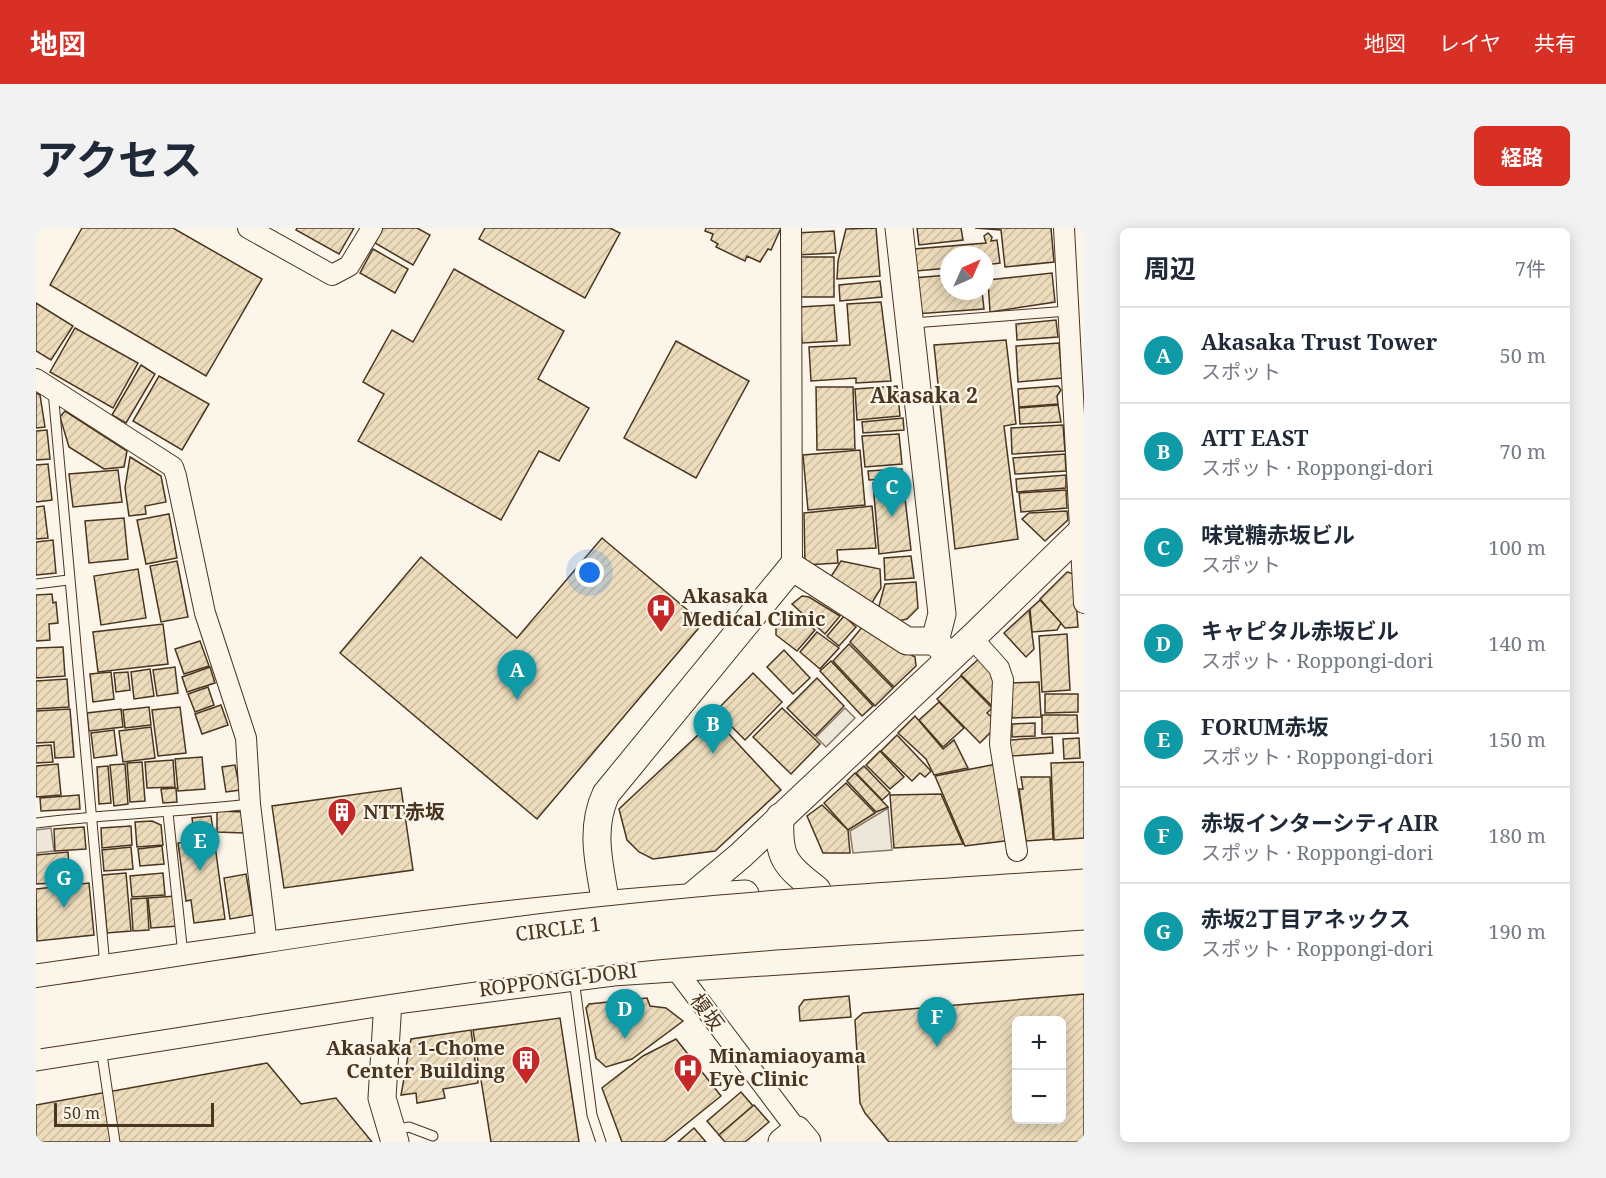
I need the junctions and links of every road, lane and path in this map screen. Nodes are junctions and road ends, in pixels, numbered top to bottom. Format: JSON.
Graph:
{"nodes":[{"id":1,"x":248,"y":228,"type":"edge"},
{"id":2,"x":372,"y":228,"type":"edge"},
{"id":3,"x":791,"y":228,"type":"edge"},
{"id":4,"x":899,"y":228,"type":"edge"},
{"id":5,"x":1064,"y":228,"type":"edge"},
{"id":6,"x":1068,"y":310,"type":"junction"},
{"id":7,"x":908,"y":323,"type":"junction"},
{"id":8,"x":44,"y":384,"type":"edge"},
{"id":9,"x":1082,"y":531,"type":"edge"},
{"id":10,"x":792,"y":567,"type":"junction"},
{"id":11,"x":68,"y":580,"type":"junction"},
{"id":12,"x":36,"y":584,"type":"edge"},
{"id":13,"x":1084,"y":603,"type":"edge"},
{"id":14,"x":981,"y":648,"type":"dead end"},
{"id":15,"x":943,"y":650,"type":"junction"},
{"id":16,"x":250,"y":804,"type":"junction"},
{"id":17,"x":168,"y":813,"type":"junction"},
{"id":18,"x":91,"y":816,"type":"junction"},
{"id":19,"x":780,"y":817,"type":"junction"},
{"id":20,"x":36,"y":823,"type":"edge"},
{"id":21,"x":1017,"y":851,"type":"dead end"},
{"id":22,"x":1084,"y":872,"type":"edge"},
{"id":23,"x":1005,"y":877,"type":"junction"},
{"id":24,"x":1084,"y":886,"type":"edge"},
{"id":25,"x":817,"y":890,"type":"junction"},
{"id":26,"x":691,"y":897,"type":"junction"},
{"id":27,"x":1084,"y":901,"type":"edge"},
{"id":28,"x":606,"y":905,"type":"junction"},
{"id":29,"x":1084,"y":913,"type":"edge"},
{"id":30,"x":649,"y":938,"type":"junction"},
{"id":31,"x":1084,"y":941,"type":"edge"},
{"id":32,"x":267,"y":944,"type":"junction"},
{"id":33,"x":183,"y":958,"type":"junction"},
{"id":34,"x":674,"y":967,"type":"junction"},
{"id":35,"x":106,"y":968,"type":"junction"},
{"id":36,"x":613,"y":972,"type":"junction"},
{"id":37,"x":574,"y":977,"type":"junction"},
{"id":38,"x":36,"y":978,"type":"edge"},
{"id":39,"x":388,"y":1001,"type":"junction"},
{"id":40,"x":78,"y":1010,"type":"junction"},
{"id":41,"x":330,"y":1010,"type":"junction"},
{"id":42,"x":37,"y":1019,"type":"edge"},
{"id":43,"x":101,"y":1046,"type":"junction"},
{"id":44,"x":393,"y":1136,"type":"edge"},
{"id":45,"x":433,"y":1136,"type":"dead end"},
{"id":46,"x":795,"y":1138,"type":"edge"},
{"id":47,"x":115,"y":1142,"type":"edge"},
{"id":48,"x":601,"y":1142,"type":"edge"}],
"edges":[{"from":1,"to":2,"type":"street"},
{"from":3,"to":10,"type":"street"},
{"from":4,"to":7,"type":"main road"},
{"from":5,"to":6,"type":"street"},
{"from":6,"to":7,"type":"lane"},
{"from":6,"to":9,"type":"street"},
{"from":7,"to":15,"type":"main road"},
{"from":8,"to":11,"type":"lane"},
{"from":8,"to":16,"type":"street"},
{"from":9,"to":13,"type":"street"},
{"from":9,"to":15,"type":"main road"},
{"from":10,"to":15,"type":"main road"},
{"from":10,"to":28,"type":"main road"},
{"from":11,"to":12,"type":"lane"},
{"from":11,"to":18,"type":"lane"},
{"from":14,"to":21,"type":"street"},
{"from":15,"to":19,"type":"main road"},
{"from":16,"to":17,"type":"lane"},
{"from":16,"to":32,"type":"street"},
{"from":17,"to":18,"type":"lane"},
{"from":17,"to":33,"type":"lane"},
{"from":18,"to":20,"type":"lane"},
{"from":18,"to":35,"type":"lane"},
{"from":19,"to":25,"type":"main road"},
{"from":19,"to":26,"type":"main road"},
{"from":22,"to":23,"type":"main road"},
{"from":23,"to":25,"type":"main road"},
{"from":23,"to":27,"type":"main road"},
{"from":24,"to":42,"type":"highway","name":"CIRCLE 1","bridge":true},
{"from":25,"to":26,"type":"main road"},
{"from":26,"to":28,"type":"main road"},
{"from":26,"to":30,"type":"street"},
{"from":27,"to":30,"type":"main road"},
{"from":28,"to":32,"type":"main road"},
{"from":29,"to":42,"type":"highway","bridge":true},
{"from":30,"to":36,"type":"street"},
{"from":30,"to":40,"type":"main road"},
{"from":31,"to":34,"type":"main road","name":"ROPPONGI-DORI"},
{"from":32,"to":33,"type":"main road"},
{"from":33,"to":35,"type":"main road"},
{"from":34,"to":36,"type":"main road","name":"ROPPONGI-DORI"},
{"from":34,"to":46,"type":"street","name":"榎坂"},
{"from":35,"to":38,"type":"main road"},
{"from":36,"to":37,"type":"main road","name":"ROPPONGI-DORI"},
{"from":37,"to":39,"type":"main road","name":"ROPPONGI-DORI"},
{"from":37,"to":48,"type":"lane"},
{"from":39,"to":41,"type":"main road","name":"ROPPONGI-DORI"},
{"from":39,"to":44,"type":"main road"},
{"from":40,"to":41,"type":"main road"},
{"from":40,"to":42,"type":"main road"},
{"from":41,"to":43,"type":"main road","name":"ROPPONGI-DORI"},
{"from":42,"to":43,"type":"main road","name":"ROPPONGI-DORI"},
{"from":42,"to":43,"type":"main road"},
{"from":43,"to":47,"type":"lane"},
{"from":44,"to":45,"type":"lane"}]}
